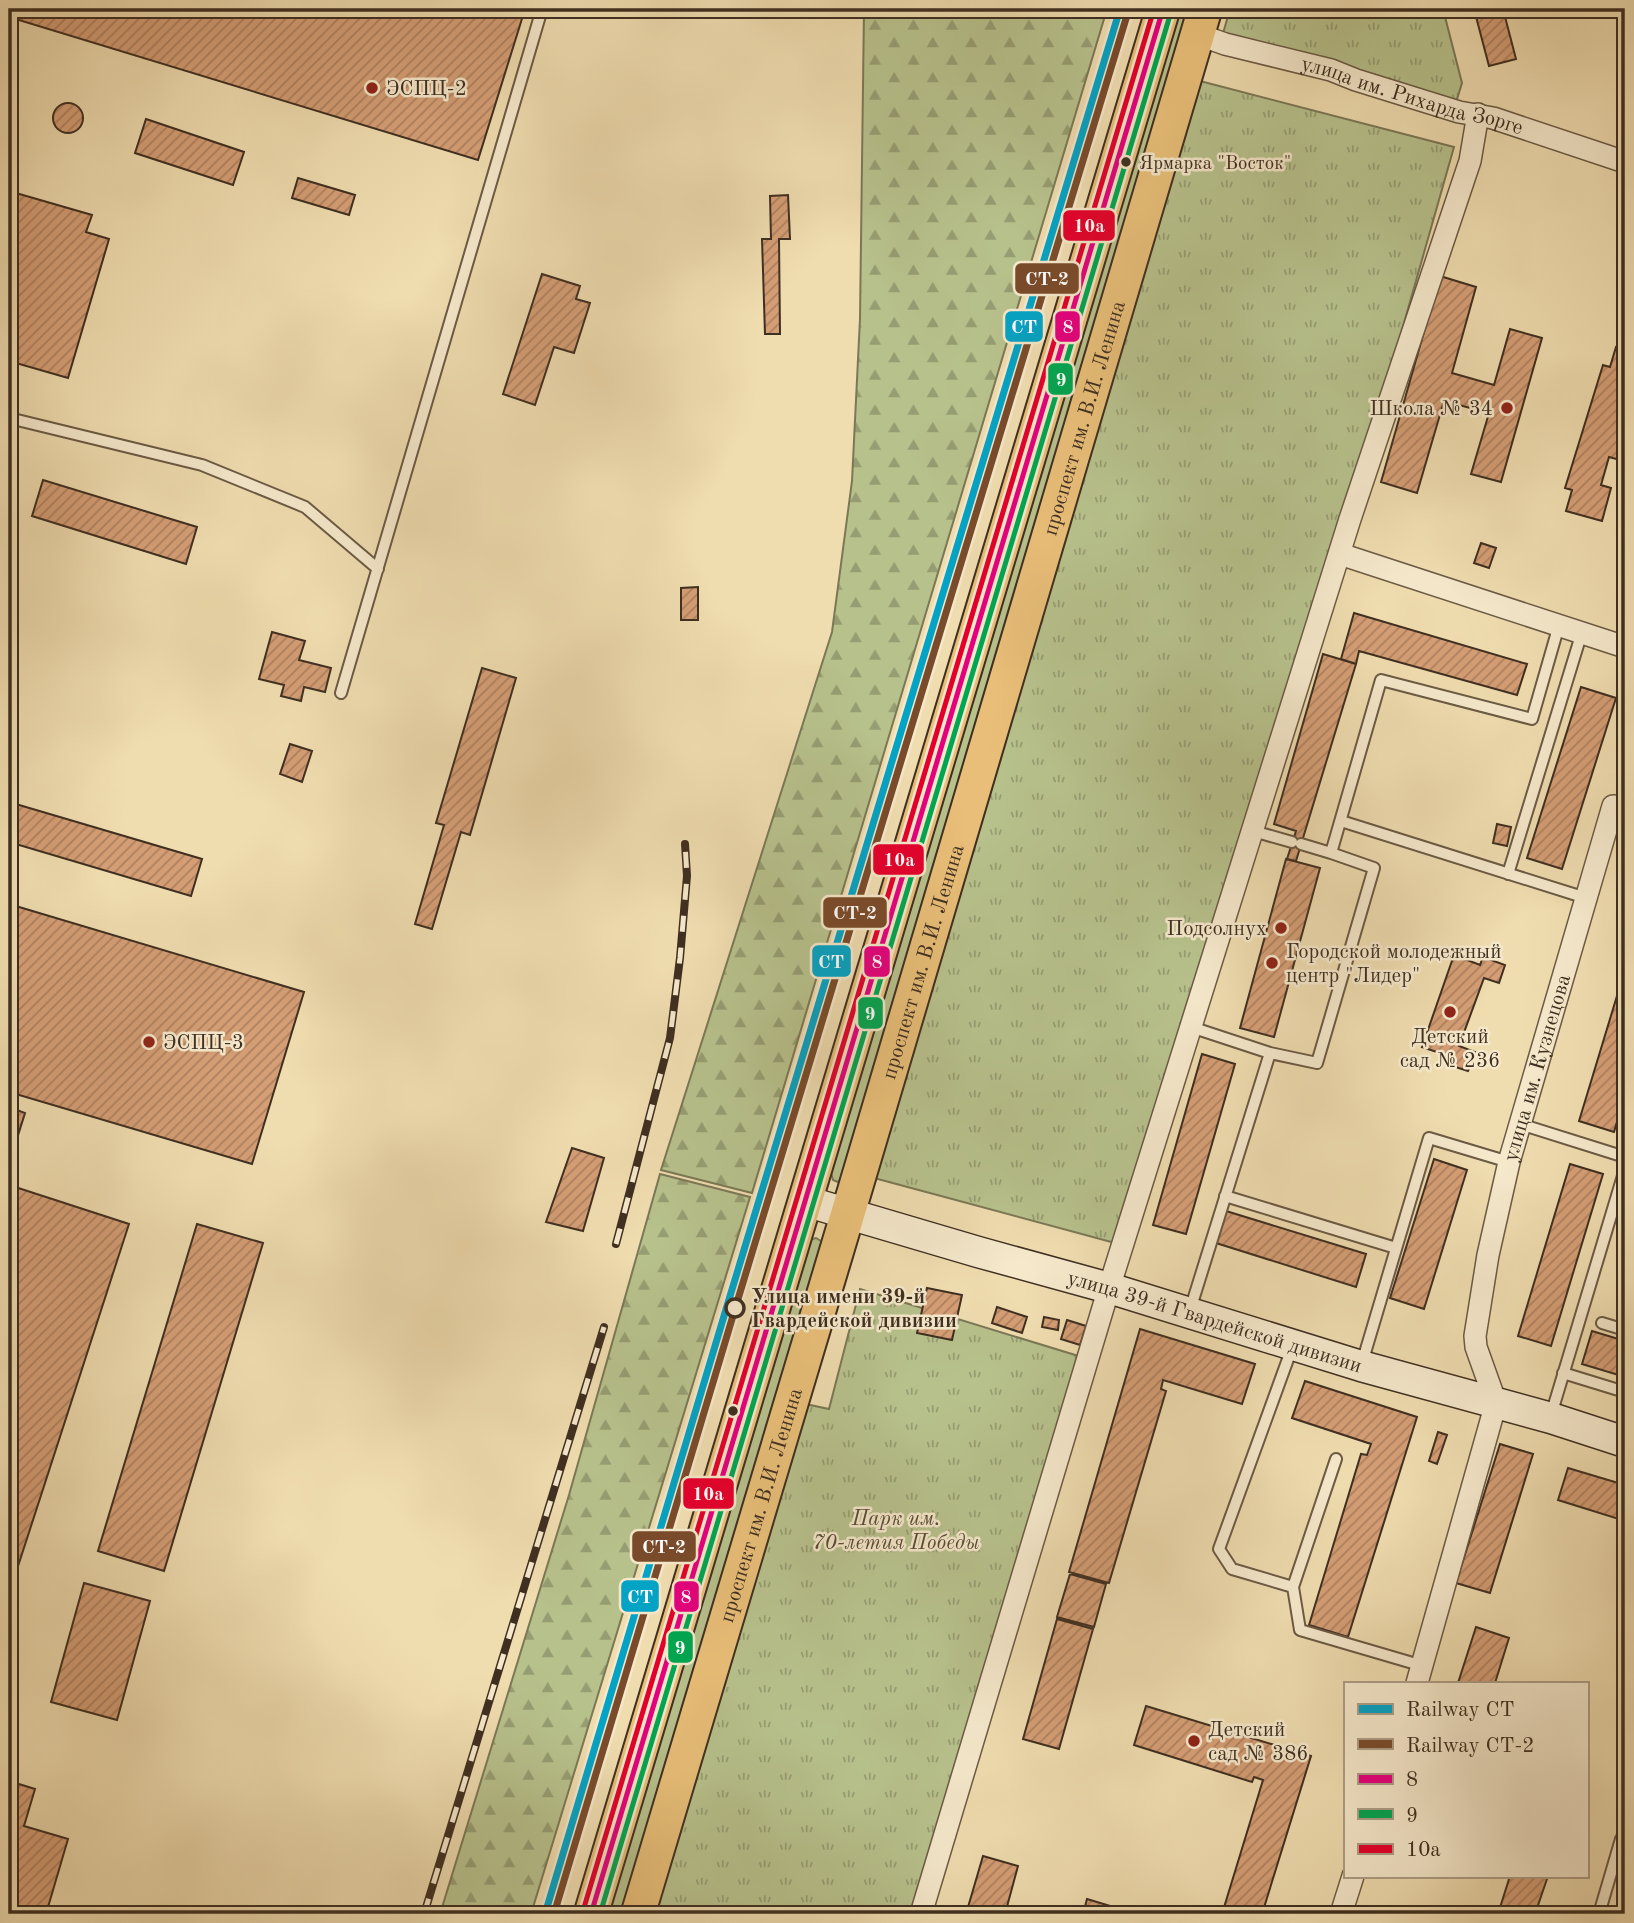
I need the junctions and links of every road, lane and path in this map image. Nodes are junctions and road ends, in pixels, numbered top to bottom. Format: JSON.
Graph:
{"nodes":[{"id":1,"x":542,"y":9,"type":"edge"},
{"id":2,"x":1163,"y":9,"type":"edge"},
{"id":3,"x":1201,"y":21,"type":"edge"},
{"id":4,"x":1478,"y":114,"type":"junction"},
{"id":5,"x":1625,"y":162,"type":"edge"},
{"id":6,"x":9,"y":418,"type":"edge"},
{"id":7,"x":1340,"y":554,"type":"junction"},
{"id":8,"x":378,"y":569,"type":"junction"},
{"id":9,"x":1559,"y":625,"type":"junction"},
{"id":10,"x":1582,"y":632,"type":"junction"},
{"id":11,"x":1625,"y":646,"type":"edge"},
{"id":12,"x":341,"y":693,"type":"dead end"},
{"id":13,"x":1625,"y":807,"type":"edge"},
{"id":14,"x":1341,"y":821,"type":"junction"},
{"id":15,"x":1253,"y":831,"type":"junction"},
{"id":16,"x":1331,"y":853,"type":"junction"},
{"id":17,"x":1508,"y":874,"type":"junction"},
{"id":18,"x":1586,"y":898,"type":"junction"},
{"id":19,"x":1191,"y":1027,"type":"junction"},
{"id":20,"x":1270,"y":1054,"type":"junction"},
{"id":21,"x":1520,"y":1124,"type":"junction"},
{"id":22,"x":1625,"y":1157,"type":"edge"},
{"id":23,"x":1508,"y":1162,"type":"junction"},
{"id":24,"x":1625,"y":1169,"type":"edge"},
{"id":25,"x":1225,"y":1196,"type":"junction"},
{"id":26,"x":805,"y":1200,"type":"junction"},
{"id":27,"x":848,"y":1213,"type":"junction"},
{"id":28,"x":1396,"y":1248,"type":"junction"},
{"id":29,"x":1109,"y":1288,"type":"junction"},
{"id":30,"x":1189,"y":1313,"type":"junction"},
{"id":31,"x":1602,"y":1323,"type":"dead end"},
{"id":32,"x":1625,"y":1330,"type":"edge"},
{"id":33,"x":1293,"y":1345,"type":"junction"},
{"id":34,"x":1361,"y":1366,"type":"junction"},
{"id":35,"x":1563,"y":1373,"type":"junction"},
{"id":36,"x":1625,"y":1392,"type":"edge"},
{"id":37,"x":1496,"y":1403,"type":"junction"},
{"id":38,"x":1551,"y":1418,"type":"junction"},
{"id":39,"x":1625,"y":1442,"type":"edge"},
{"id":40,"x":1336,"y":1459,"type":"dead end"},
{"id":41,"x":1293,"y":1587,"type":"junction"},
{"id":42,"x":1420,"y":1675,"type":"edge"},
{"id":43,"x":1621,"y":1839,"type":"dead end"},
{"id":44,"x":1352,"y":1878,"type":"edge"},
{"id":45,"x":591,"y":1914,"type":"edge"},
{"id":46,"x":638,"y":1914,"type":"edge"},
{"id":47,"x":921,"y":1914,"type":"edge"},
{"id":48,"x":1340,"y":1914,"type":"edge"},
{"id":49,"x":1598,"y":1914,"type":"edge"}],
"edges":[{"from":1,"to":8,"type":"lane"},
{"from":2,"to":26,"type":"main road","name":"проспект им. В.И. Ленина"},
{"from":3,"to":4,"type":"street","name":"улица им. Рихарда Зорге"},
{"from":3,"to":27,"type":"main road","name":"проспект им. В.И. Ленина"},
{"from":4,"to":5,"type":"street","name":"улица им. Рихарда Зорге"},
{"from":4,"to":7,"type":"street"},
{"from":6,"to":8,"type":"lane"},
{"from":7,"to":9,"type":"street"},
{"from":7,"to":15,"type":"street"},
{"from":8,"to":12,"type":"lane"},
{"from":9,"to":10,"type":"street"},
{"from":9,"to":14,"type":"lane"},
{"from":10,"to":11,"type":"street"},
{"from":10,"to":17,"type":"lane"},
{"from":13,"to":18,"type":"street","name":"улица им. Кузнецова"},
{"from":14,"to":16,"type":"lane"},
{"from":14,"to":17,"type":"lane"},
{"from":15,"to":16,"type":"lane"},
{"from":15,"to":19,"type":"street"},
{"from":16,"to":20,"type":"lane"},
{"from":17,"to":18,"type":"lane"},
{"from":18,"to":21,"type":"street","name":"улица им. Кузнецова"},
{"from":19,"to":20,"type":"lane"},
{"from":19,"to":29,"type":"street"},
{"from":20,"to":25,"type":"lane"},
{"from":21,"to":22,"type":"lane"},
{"from":21,"to":23,"type":"street","name":"улица им. Кузнецова"},
{"from":23,"to":28,"type":"lane"},
{"from":23,"to":37,"type":"street","name":"улица им. Кузнецова"},
{"from":24,"to":35,"type":"lane"},
{"from":25,"to":28,"type":"lane"},
{"from":25,"to":30,"type":"lane"},
{"from":26,"to":27,"type":"main road","name":"улица 39-й Гвардейской дивизии"},
{"from":26,"to":45,"type":"main road","name":"проспект им. В.И. Ленина"},
{"from":27,"to":29,"type":"main road","name":"улица 39-й Гвардейской дивизии"},
{"from":27,"to":46,"type":"main road","name":"проспект им. В.И. Ленина"},
{"from":28,"to":34,"type":"lane"},
{"from":29,"to":30,"type":"main road","name":"улица 39-й Гвардейской дивизии"},
{"from":29,"to":47,"type":"street"},
{"from":30,"to":33,"type":"main road","name":"улица 39-й Гвардейской дивизии"},
{"from":31,"to":32,"type":"lane"},
{"from":33,"to":34,"type":"main road","name":"улица 39-й Гвардейской дивизии"},
{"from":33,"to":41,"type":"lane"},
{"from":34,"to":37,"type":"main road","name":"улица 39-й Гвардейской дивизии"},
{"from":35,"to":36,"type":"lane"},
{"from":35,"to":38,"type":"lane"},
{"from":37,"to":38,"type":"main road","name":"улица 39-й Гвардейской дивизии"},
{"from":37,"to":42,"type":"street"},
{"from":38,"to":39,"type":"main road","name":"улица 39-й Гвардейской дивизии"},
{"from":40,"to":41,"type":"lane"},
{"from":41,"to":42,"type":"lane"},
{"from":43,"to":49,"type":"lane"},
{"from":44,"to":48,"type":"street"}]}
